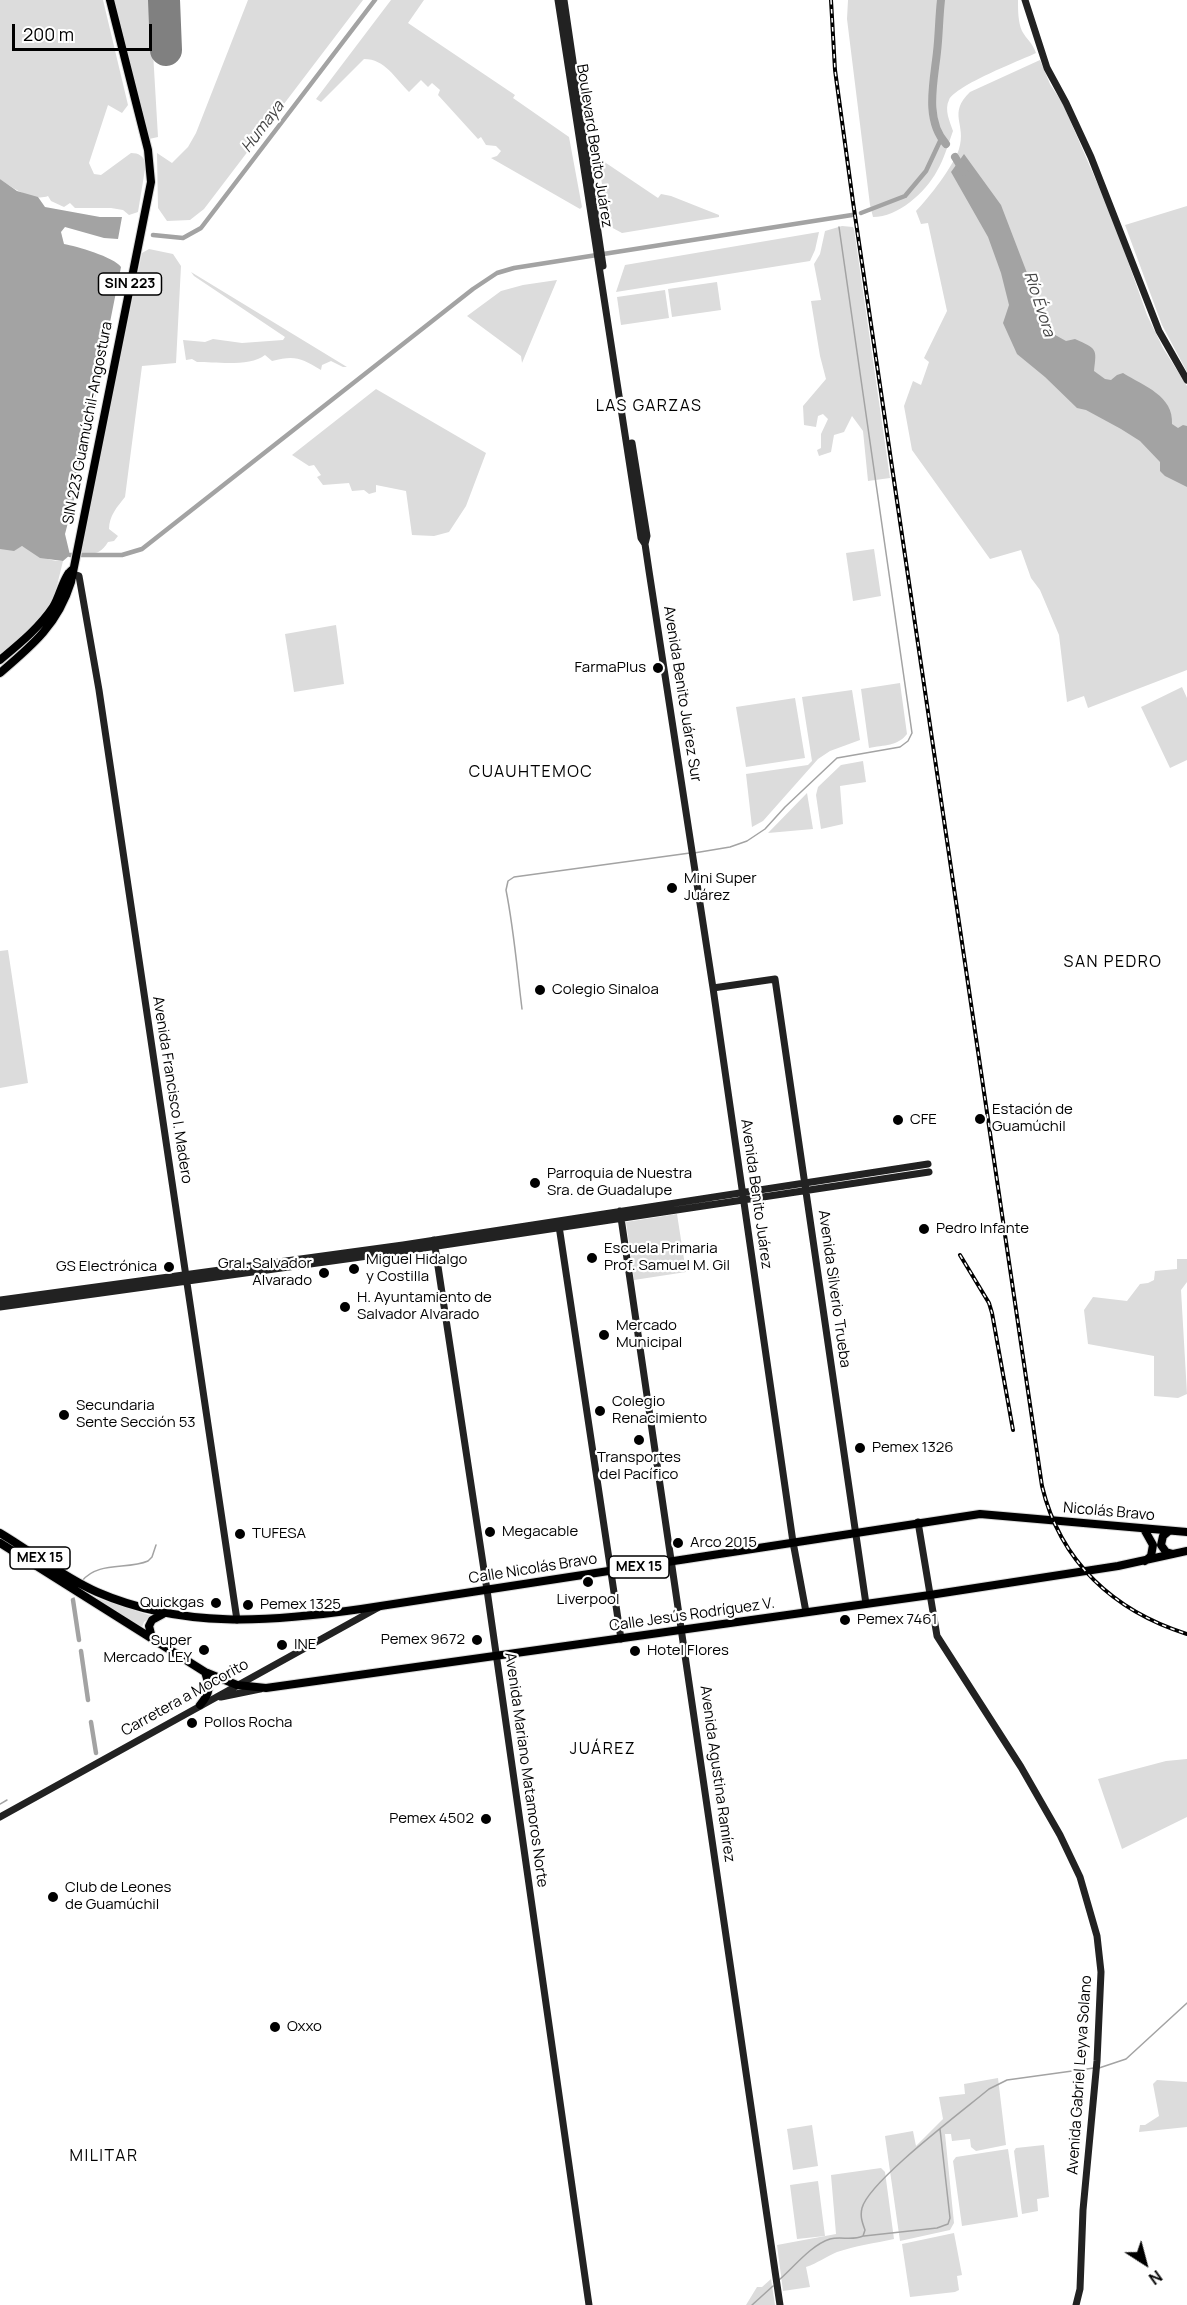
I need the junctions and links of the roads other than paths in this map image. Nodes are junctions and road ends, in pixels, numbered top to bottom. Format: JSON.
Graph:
{"nodes":[{"id":1,"x":110,"y":0,"type":"edge"},
{"id":2,"x":558,"y":0,"type":"edge"},
{"id":3,"x":564,"y":0,"type":"edge"},
{"id":4,"x":1025,"y":0,"type":"edge"},
{"id":5,"x":598,"y":250,"type":"junction"},
{"id":6,"x":1187,"y":380,"type":"edge"},
{"id":7,"x":645,"y":544,"type":"joint"},
{"id":8,"x":71,"y":572,"type":"junction"},
{"id":9,"x":0,"y":660,"type":"edge"},
{"id":10,"x":0,"y":673,"type":"edge"},
{"id":11,"x":691,"y":849,"type":"joint"},
{"id":12,"x":713,"y":988,"type":"junction"},
{"id":13,"x":929,"y":1168,"type":"dead end"},
{"id":14,"x":805,"y":1187,"type":"junction"},
{"id":15,"x":743,"y":1196,"type":"junction"},
{"id":16,"x":621,"y":1215,"type":"junction"},
{"id":17,"x":558,"y":1224,"type":"junction"},
{"id":18,"x":434,"y":1243,"type":"junction"},
{"id":19,"x":186,"y":1278,"type":"junction"},
{"id":20,"x":0,"y":1300,"type":"edge"},
{"id":21,"x":0,"y":1307,"type":"edge"},
{"id":22,"x":1030,"y":1519,"type":"joint"},
{"id":23,"x":918,"y":1522,"type":"junction"},
{"id":24,"x":1144,"y":1529,"type":"junction"},
{"id":25,"x":1169,"y":1531,"type":"junction"},
{"id":26,"x":855,"y":1532,"type":"junction"},
{"id":27,"x":1187,"y":1532,"type":"edge"},
{"id":28,"x":0,"y":1533,"type":"edge"},
{"id":29,"x":793,"y":1542,"type":"junction"},
{"id":30,"x":0,"y":1543,"type":"edge"},
{"id":31,"x":1187,"y":1551,"type":"edge"},
{"id":32,"x":1175,"y":1554,"type":"junction"},
{"id":33,"x":672,"y":1562,"type":"junction"},
{"id":34,"x":1144,"y":1562,"type":"junction"},
{"id":35,"x":611,"y":1571,"type":"junction"},
{"id":36,"x":487,"y":1590,"type":"junction"},
{"id":37,"x":930,"y":1595,"type":"junction"},
{"id":38,"x":866,"y":1604,"type":"junction"},
{"id":39,"x":383,"y":1605,"type":"junction"},
{"id":40,"x":807,"y":1612,"type":"junction"},
{"id":41,"x":165,"y":1614,"type":"junction"},
{"id":42,"x":237,"y":1620,"type":"junction"},
{"id":43,"x":682,"y":1630,"type":"junction"},
{"id":44,"x":152,"y":1638,"type":"junction"},
{"id":45,"x":621,"y":1639,"type":"junction"},
{"id":46,"x":497,"y":1657,"type":"junction"},
{"id":47,"x":205,"y":1672,"type":"junction"},
{"id":48,"x":238,"y":1685,"type":"junction"},
{"id":49,"x":266,"y":1688,"type":"junction"},
{"id":50,"x":201,"y":1705,"type":"junction"},
{"id":51,"x":0,"y":1816,"type":"edge"},
{"id":52,"x":589,"y":2305,"type":"edge"},
{"id":53,"x":780,"y":2305,"type":"edge"},
{"id":54,"x":1076,"y":2305,"type":"edge"}],
"edges":[{"from":1,"to":8,"type":"main road","name":"SIN 223 Guamúchil-Angostura","number":"SIN 223"},
{"from":2,"to":5,"type":"street","name":"Boulevard Benito Juárez"},
{"from":3,"to":5,"type":"street","name":"Boulevard Benito Juárez"},
{"from":4,"to":6,"type":"street"},
{"from":5,"to":7,"type":"street","name":"Boulevard Benito Juárez"},
{"from":7,"to":11,"type":"street","name":"Avenida Benito Juárez Sur"},
{"from":8,"to":9,"type":"main road","number":"SIN 223"},
{"from":8,"to":10,"type":"main road","number":"SIN 223"},
{"from":8,"to":19,"type":"street","name":"Avenida Francisco I. Madero"},
{"from":11,"to":12,"type":"street","name":"Avenida Benito Juárez"},
{"from":12,"to":14,"type":"street","name":"Avenida Silverio Trueba"},
{"from":12,"to":15,"type":"street","name":"Avenida Benito Juárez"},
{"from":13,"to":14,"type":"street"},
{"from":14,"to":15,"type":"street"},
{"from":14,"to":26,"type":"street","name":"Avenida Silverio Trueba"},
{"from":15,"to":16,"type":"street"},
{"from":15,"to":29,"type":"street","name":"Avenida Benito Juárez"},
{"from":16,"to":17,"type":"street"},
{"from":16,"to":33,"type":"street","name":"Avenida Agustina Ramírez"},
{"from":17,"to":18,"type":"street"},
{"from":17,"to":35,"type":"street"},
{"from":18,"to":19,"type":"street"},
{"from":18,"to":36,"type":"street","name":"Avenida Mariano Matamoros Norte"},
{"from":19,"to":20,"type":"street"},
{"from":19,"to":21,"type":"street"},
{"from":19,"to":42,"type":"street","name":"Avenida Francisco I. Madero"},
{"from":22,"to":23,"type":"main road","name":"Calle Nicolás Bravo","number":"MEX 15"},
{"from":22,"to":24,"type":"main road","name":"Nicolás Bravo","number":"MEX 15"},
{"from":23,"to":26,"type":"main road","name":"Calle Nicolás Bravo","number":"MEX 15"},
{"from":23,"to":37,"type":"street"},
{"from":24,"to":25,"type":"main road","name":"Nicolás Bravo","number":"MEX 15"},
{"from":24,"to":34,"type":"main road"},
{"from":25,"to":27,"type":"main road","name":"Nicolás Bravo","number":"MEX 15"},
{"from":25,"to":32,"type":"main road"},
{"from":26,"to":29,"type":"main road","name":"Calle Nicolás Bravo","number":"MEX 15"},
{"from":26,"to":38,"type":"street","name":"Avenida Silverio Trueba"},
{"from":28,"to":41,"type":"main road","name":"Calle Nicolás Bravo","number":"MEX 15"},
{"from":29,"to":33,"type":"main road","name":"Calle Nicolás Bravo","number":"MEX 15"},
{"from":29,"to":40,"type":"street"},
{"from":30,"to":44,"type":"main road","number":"MEX 15"},
{"from":31,"to":32,"type":"main road","name":"Calle Jesús Rodríguez V.","number":"MEX 15"},
{"from":32,"to":34,"type":"main road","name":"Calle Jesús Rodríguez V.","number":"MEX 15"},
{"from":33,"to":35,"type":"main road","name":"Calle Nicolás Bravo","number":"MEX 15"},
{"from":33,"to":43,"type":"street","name":"Avenida Agustina Ramírez"},
{"from":34,"to":37,"type":"main road","name":"Calle Jesús Rodríguez V.","number":"MEX 15"},
{"from":35,"to":36,"type":"main road","name":"Calle Nicolás Bravo","number":"MEX 15"},
{"from":35,"to":45,"type":"street"},
{"from":36,"to":39,"type":"main road","name":"Calle Nicolás Bravo","number":"MEX 15"},
{"from":36,"to":46,"type":"street","name":"Avenida Mariano Matamoros Norte"},
{"from":37,"to":38,"type":"main road","name":"Calle Jesús Rodríguez V.","number":"MEX 15"},
{"from":37,"to":54,"type":"street","name":"Avenida Gabriel Leyva Solano"},
{"from":38,"to":40,"type":"main road","name":"Calle Jesús Rodríguez V.","number":"MEX 15"},
{"from":39,"to":42,"type":"main road","name":"Calle Nicolás Bravo","number":"MEX 15"},
{"from":39,"to":48,"type":"street","name":"Carretera a Mocorito"},
{"from":40,"to":43,"type":"main road","name":"Calle Jesús Rodríguez V.","number":"MEX 15"},
{"from":41,"to":42,"type":"main road","name":"Calle Nicolás Bravo","number":"MEX 15"},
{"from":41,"to":44,"type":"main road"},
{"from":43,"to":45,"type":"main road","name":"Calle Jesús Rodríguez V.","number":"MEX 15"},
{"from":43,"to":53,"type":"street","name":"Avenida Agustina Ramírez"},
{"from":44,"to":47,"type":"main road","number":"MEX 15"},
{"from":45,"to":46,"type":"main road","name":"Calle Jesús Rodríguez V.","number":"MEX 15"},
{"from":46,"to":49,"type":"main road","name":"Calle Jesús Rodríguez V.","number":"MEX 15"},
{"from":46,"to":52,"type":"street","name":"Avenida Mariano Matamoros Norte"},
{"from":47,"to":48,"type":"main road","number":"MEX 15"},
{"from":47,"to":50,"type":"main road"},
{"from":48,"to":49,"type":"main road","number":"MEX 15"},
{"from":48,"to":50,"type":"street","name":"Carretera a Mocorito"},
{"from":49,"to":50,"type":"street","name":"Calle Jesús Rodríguez V."},
{"from":50,"to":51,"type":"street","name":"Carretera a Mocorito"}]}
